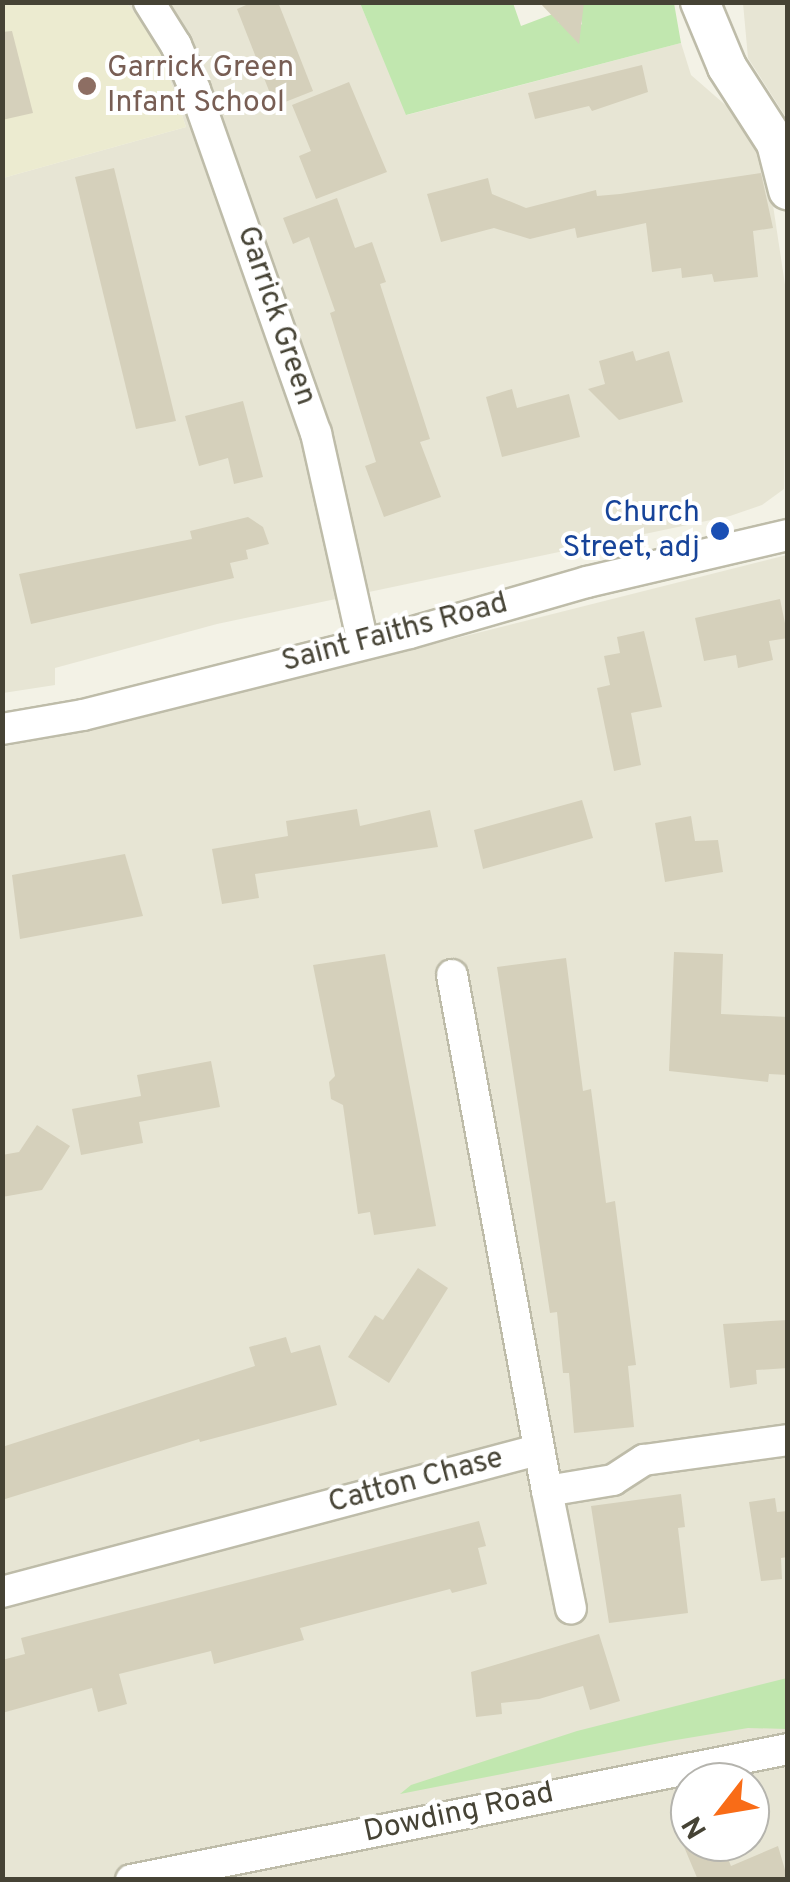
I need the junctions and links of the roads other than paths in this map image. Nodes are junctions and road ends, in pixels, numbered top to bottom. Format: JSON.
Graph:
{"nodes":[{"id":1,"x":149,"y":2,"type":"edge"},
{"id":2,"x":700,"y":2,"type":"edge"},
{"id":3,"x":788,"y":190,"type":"edge"},
{"id":4,"x":788,"y":535,"type":"edge"},
{"id":5,"x":363,"y":643,"type":"junction"},
{"id":6,"x":2,"y":729,"type":"edge"},
{"id":7,"x":452,"y":975,"type":"dead end"},
{"id":8,"x":788,"y":1440,"type":"edge"},
{"id":9,"x":538,"y":1450,"type":"junction"},
{"id":10,"x":547,"y":1491,"type":"junction"},
{"id":11,"x":2,"y":1592,"type":"edge"},
{"id":12,"x":571,"y":1609,"type":"dead end"},
{"id":13,"x":788,"y":1750,"type":"edge"},
{"id":14,"x":131,"y":1880,"type":"edge"}],
"edges":[{"from":1,"to":5,"type":"street","name":"Garrick Green"},
{"from":2,"to":3,"type":"street"},
{"from":4,"to":5,"type":"street","name":"Saint Faiths Road"},
{"from":5,"to":6,"type":"street","name":"Saint Faiths Road"},
{"from":7,"to":9,"type":"street","name":"Catton Chase"},
{"from":8,"to":10,"type":"street"},
{"from":9,"to":10,"type":"street","name":"Catton Chase"},
{"from":9,"to":11,"type":"street","name":"Catton Chase"},
{"from":10,"to":12,"type":"street","name":"Catton Chase"},
{"from":13,"to":14,"type":"street","name":"Dowding Road"}]}
